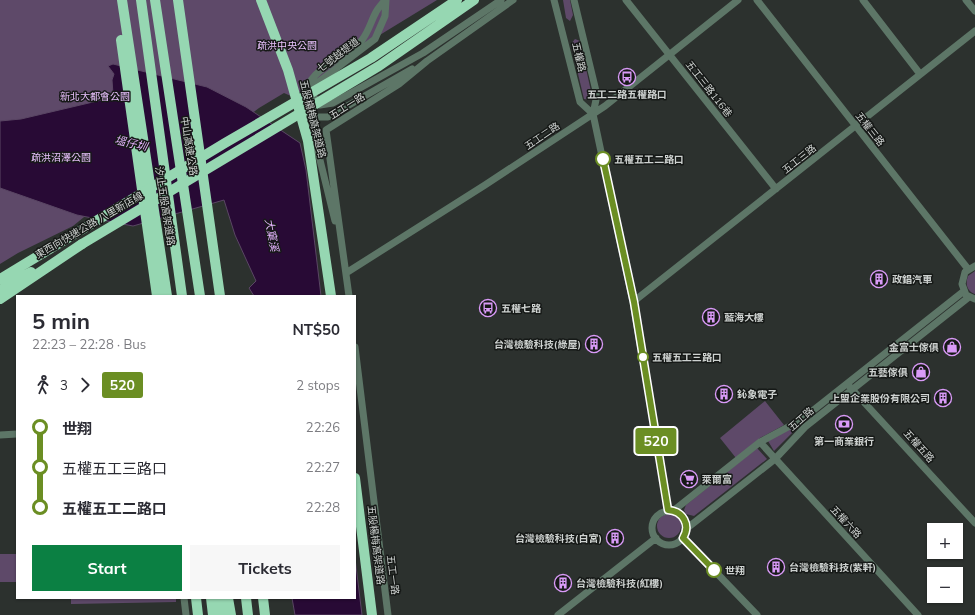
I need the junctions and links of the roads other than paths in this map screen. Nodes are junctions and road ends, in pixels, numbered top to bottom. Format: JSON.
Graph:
{"nodes":[{"id":1,"x":116,"y":0,"type":"edge"},
{"id":2,"x":122,"y":0,"type":"edge"},
{"id":3,"x":141,"y":0,"type":"edge"},
{"id":4,"x":155,"y":0,"type":"edge"},
{"id":5,"x":178,"y":0,"type":"edge"},
{"id":6,"x":261,"y":0,"type":"edge"},
{"id":7,"x":386,"y":0,"type":"edge"},
{"id":8,"x":457,"y":0,"type":"edge"},
{"id":9,"x":474,"y":0,"type":"edge"},
{"id":10,"x":501,"y":0,"type":"edge"},
{"id":11,"x":513,"y":0,"type":"edge"},
{"id":12,"x":554,"y":0,"type":"edge"},
{"id":13,"x":574,"y":0,"type":"edge"},
{"id":14,"x":626,"y":0,"type":"edge"},
{"id":15,"x":738,"y":0,"type":"edge"},
{"id":16,"x":757,"y":0,"type":"edge"},
{"id":17,"x":863,"y":0,"type":"edge"},
{"id":18,"x":966,"y":0,"type":"edge"},
{"id":19,"x":975,"y":11,"type":"edge"},
{"id":20,"x":975,"y":31,"type":"edge"},
{"id":21,"x":669,"y":54,"type":"junction"},
{"id":22,"x":427,"y":61,"type":"junction"},
{"id":23,"x":920,"y":74,"type":"junction"},
{"id":24,"x":308,"y":112,"type":"junction"},
{"id":25,"x":593,"y":114,"type":"junction"},
{"id":26,"x":855,"y":127,"type":"junction"},
{"id":27,"x":776,"y":190,"type":"junction"},
{"id":28,"x":82,"y":244,"type":"junction"},
{"id":29,"x":43,"y":253,"type":"junction"},
{"id":30,"x":344,"y":260,"type":"junction"},
{"id":31,"x":972,"y":268,"type":"edge"},
{"id":32,"x":0,"y":273,"type":"edge"},
{"id":33,"x":346,"y":273,"type":"junction"},
{"id":34,"x":0,"y":279,"type":"edge"},
{"id":35,"x":0,"y":290,"type":"edge"},
{"id":36,"x":964,"y":291,"type":"junction"},
{"id":37,"x":157,"y":295,"type":"edge"},
{"id":38,"x":167,"y":295,"type":"edge"},
{"id":39,"x":182,"y":295,"type":"edge"},
{"id":40,"x":200,"y":295,"type":"edge"},
{"id":41,"x":220,"y":295,"type":"edge"},
{"id":42,"x":331,"y":295,"type":"edge"},
{"id":43,"x":349,"y":295,"type":"edge"},
{"id":44,"x":972,"y":298,"type":"edge"},
{"id":45,"x":0,"y":299,"type":"edge"},
{"id":46,"x":634,"y":302,"type":"junction"},
{"id":47,"x":356,"y":355,"type":"edge"},
{"id":48,"x":847,"y":384,"type":"junction"},
{"id":49,"x":853,"y":390,"type":"junction"},
{"id":50,"x":16,"y":434,"type":"edge"},
{"id":51,"x":0,"y":435,"type":"edge"},
{"id":52,"x":760,"y":442,"type":"junction"},
{"id":53,"x":775,"y":459,"type":"junction"},
{"id":54,"x":356,"y":486,"type":"edge"},
{"id":55,"x":670,"y":510,"type":"junction"},
{"id":56,"x":975,"y":523,"type":"edge"},
{"id":57,"x":686,"y":529,"type":"junction"},
{"id":58,"x":656,"y":538,"type":"junction"},
{"id":59,"x":683,"y":538,"type":"junction"},
{"id":60,"x":184,"y":599,"type":"edge"},
{"id":61,"x":196,"y":599,"type":"edge"},
{"id":62,"x":211,"y":599,"type":"edge"},
{"id":63,"x":221,"y":599,"type":"edge"},
{"id":64,"x":228,"y":599,"type":"edge"},
{"id":65,"x":246,"y":599,"type":"edge"},
{"id":66,"x":263,"y":599,"type":"edge"},
{"id":67,"x":186,"y":615,"type":"edge"},
{"id":68,"x":198,"y":615,"type":"edge"},
{"id":69,"x":213,"y":615,"type":"edge"},
{"id":70,"x":221,"y":615,"type":"edge"},
{"id":71,"x":231,"y":615,"type":"edge"},
{"id":72,"x":249,"y":615,"type":"edge"},
{"id":73,"x":265,"y":615,"type":"edge"},
{"id":74,"x":372,"y":615,"type":"edge"},
{"id":75,"x":388,"y":615,"type":"edge"},
{"id":76,"x":558,"y":615,"type":"edge"},
{"id":77,"x":757,"y":615,"type":"edge"},
{"id":78,"x":918,"y":615,"type":"edge"}],
"edges":[{"from":1,"to":37,"type":"highway","bridge":true},
{"from":2,"to":38,"type":"highway","name":"汐止五股高架道路","bridge":true},
{"from":3,"to":39,"type":"highway","bridge":true},
{"from":4,"to":40,"type":"highway","name":"中山高速公路","bridge":true},
{"from":5,"to":41,"type":"highway","bridge":true},
{"from":6,"to":42,"type":"highway","name":"五股楊梅高架道路","bridge":true},
{"from":7,"to":10,"type":"street","name":"七號越堤道"},
{"from":7,"to":24,"type":"street","name":"七號越堤道"},
{"from":8,"to":29,"type":"highway","name":"東西向快速公路 八里新店線","bridge":true},
{"from":9,"to":28,"type":"highway","name":"東西向快速公路 八里新店線","bridge":true},
{"from":11,"to":22,"type":"street","name":"五工一路"},
{"from":12,"to":25,"type":"street","name":"五權路"},
{"from":13,"to":25,"type":"street","name":"五權路"},
{"from":14,"to":21,"type":"street","name":"五工三路116巷"},
{"from":15,"to":21,"type":"street","name":"五工二路"},
{"from":16,"to":26,"type":"street","name":"五權三路"},
{"from":17,"to":23,"type":"street"},
{"from":18,"to":19,"type":"street"},
{"from":20,"to":23,"type":"street","name":"五工三路"},
{"from":21,"to":25,"type":"street","name":"五工二路"},
{"from":21,"to":27,"type":"street","name":"五工三路116巷"},
{"from":22,"to":24,"type":"street"},
{"from":22,"to":30,"type":"street","name":"五工一路"},
{"from":23,"to":26,"type":"street","name":"五工三路"},
{"from":24,"to":30,"type":"street","name":"七號越堤道"},
{"from":25,"to":33,"type":"street","name":"五工二路"},
{"from":25,"to":46,"type":"street","name":"五權路"},
{"from":26,"to":27,"type":"street","name":"五工三路"},
{"from":26,"to":31,"type":"street","name":"五權三路"},
{"from":27,"to":46,"type":"street","name":"五工三路"},
{"from":28,"to":35,"type":"highway","name":"東西向快速公路 八里新店線"},
{"from":28,"to":45,"type":"highway"},
{"from":29,"to":32,"type":"highway"},
{"from":29,"to":34,"type":"highway","name":"東西向快速公路 八里新店線"},
{"from":30,"to":33,"type":"street","name":"五工一路"},
{"from":31,"to":36,"type":"street"},
{"from":33,"to":43,"type":"street","name":"五工一路"},
{"from":36,"to":44,"type":"street"},
{"from":36,"to":48,"type":"street","name":"五工路"},
{"from":44,"to":49,"type":"street","name":"五工路"},
{"from":46,"to":55,"type":"street","name":"五權路"},
{"from":47,"to":75,"type":"street","name":"五工一路"},
{"from":48,"to":49,"type":"street","name":"五權五路"},
{"from":48,"to":52,"type":"street","name":"五工路"},
{"from":49,"to":53,"type":"street","name":"五工路"},
{"from":49,"to":56,"type":"street","name":"五權五路"},
{"from":50,"to":51,"type":"street"},
{"from":52,"to":53,"type":"street","name":"五權六路"},
{"from":52,"to":55,"type":"street","name":"五工路"},
{"from":53,"to":57,"type":"street","name":"五工路"},
{"from":53,"to":78,"type":"street","name":"五權六路"},
{"from":54,"to":74,"type":"highway","name":"五股楊梅高架道路"},
{"from":55,"to":57,"type":"street"},
{"from":55,"to":58,"type":"street"},
{"from":57,"to":59,"type":"street"},
{"from":58,"to":59,"type":"street"},
{"from":58,"to":76,"type":"street"},
{"from":59,"to":77,"type":"street"},
{"from":60,"to":67,"type":"street"},
{"from":61,"to":68,"type":"highway"},
{"from":62,"to":69,"type":"highway"},
{"from":63,"to":70,"type":"highway"},
{"from":64,"to":71,"type":"highway"},
{"from":65,"to":72,"type":"highway"},
{"from":66,"to":73,"type":"highway"}]}
